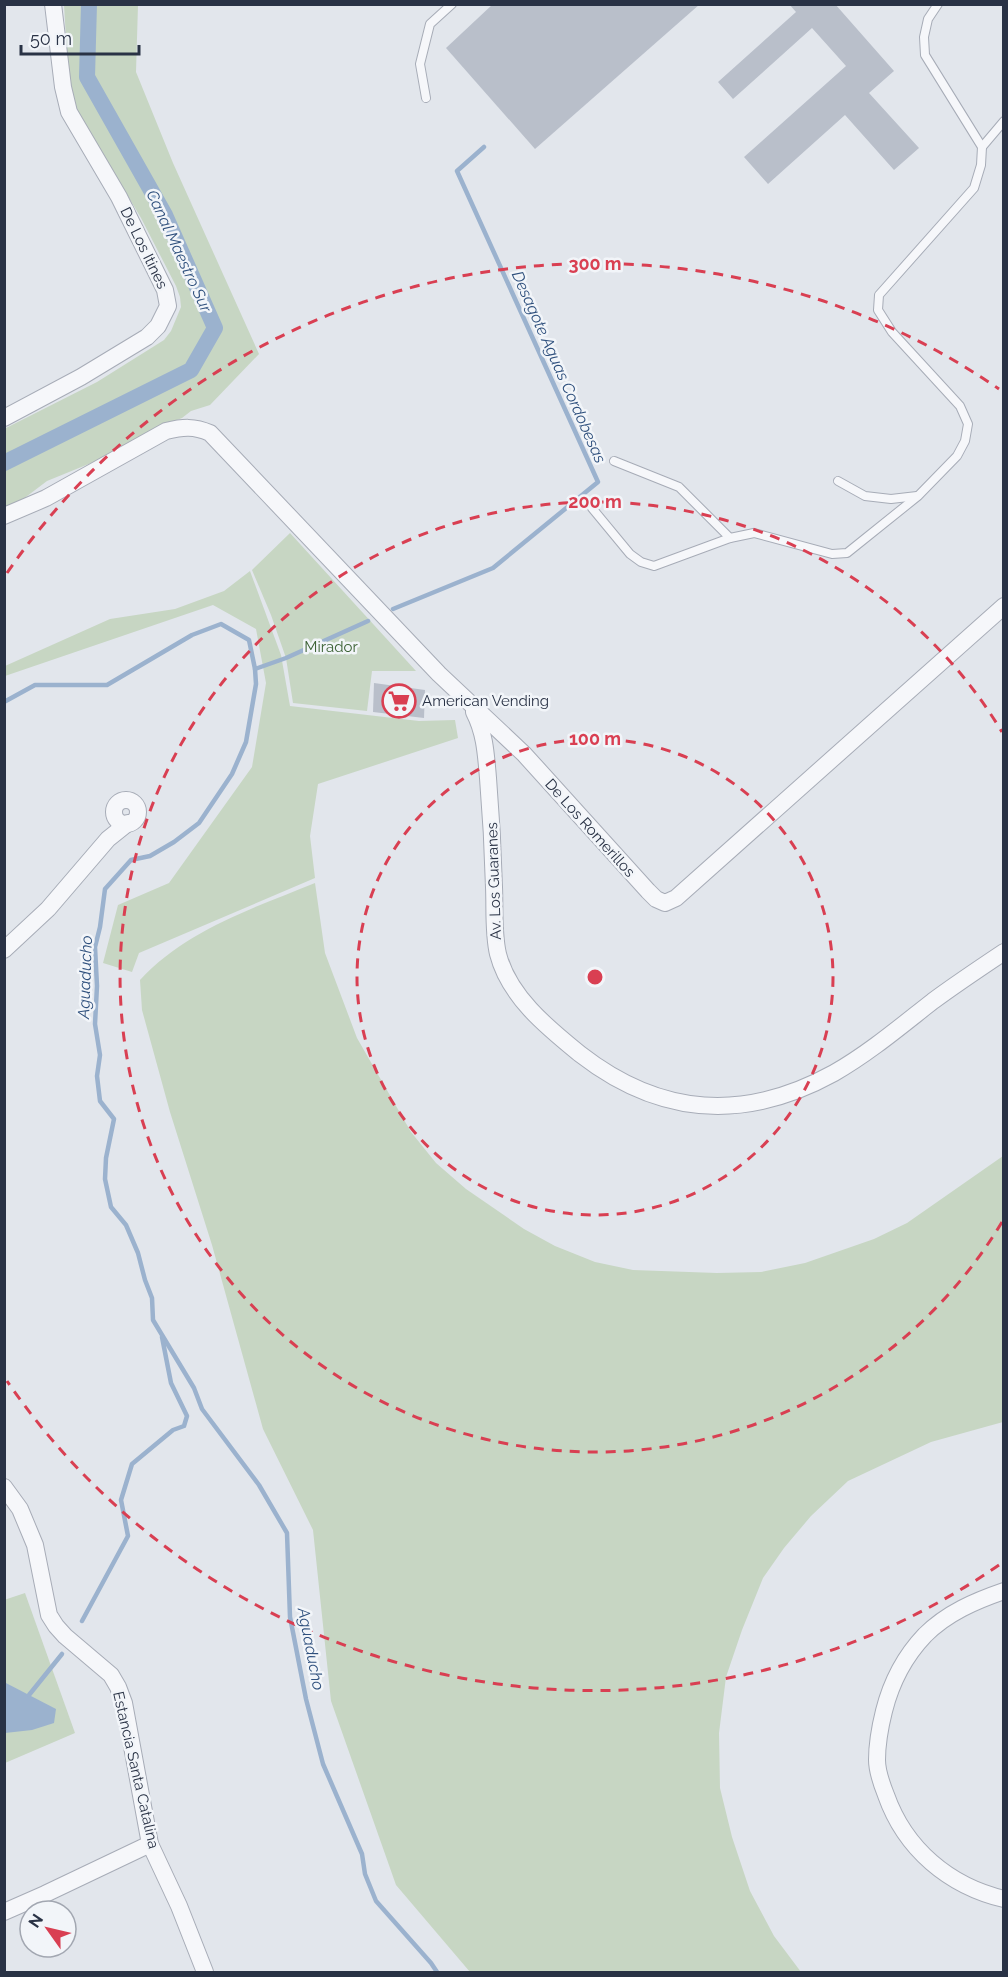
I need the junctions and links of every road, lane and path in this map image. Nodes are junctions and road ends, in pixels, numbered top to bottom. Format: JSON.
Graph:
{"nodes":[{"id":1,"x":53,"y":4,"type":"edge"},
{"id":2,"x":452,"y":4,"type":"edge"},
{"id":3,"x":938,"y":4,"type":"edge"},
{"id":4,"x":426,"y":98,"type":"dead end"},
{"id":5,"x":1004,"y":121,"type":"edge"},
{"id":6,"x":982,"y":147,"type":"junction"},
{"id":7,"x":4,"y":418,"type":"edge"},
{"id":8,"x":614,"y":461,"type":"dead end"},
{"id":9,"x":838,"y":481,"type":"dead end"},
{"id":10,"x":918,"y":496,"type":"junction"},
{"id":11,"x":592,"y":508,"type":"dead end"},
{"id":12,"x":8,"y":515,"type":"edge"},
{"id":13,"x":730,"y":538,"type":"junction"},
{"id":14,"x":1003,"y":606,"type":"edge"},
{"id":15,"x":469,"y":704,"type":"junction"},
{"id":16,"x":121,"y":818,"type":"dead end"},
{"id":17,"x":4,"y":950,"type":"edge"},
{"id":18,"x":1004,"y":952,"type":"edge"},
{"id":19,"x":4,"y":1487,"type":"edge"},
{"id":20,"x":1004,"y":1591,"type":"edge"},
{"id":21,"x":150,"y":1844,"type":"junction"},
{"id":22,"x":1004,"y":1899,"type":"edge"},
{"id":23,"x":4,"y":1912,"type":"edge"},
{"id":24,"x":205,"y":1972,"type":"edge"}],
"edges":[{"from":1,"to":7,"type":"street","name":"De Los Itines"},
{"from":2,"to":4,"type":"lane"},
{"from":3,"to":6,"type":"lane"},
{"from":5,"to":6,"type":"lane"},
{"from":6,"to":10,"type":"lane"},
{"from":8,"to":13,"type":"lane"},
{"from":9,"to":10,"type":"lane"},
{"from":10,"to":13,"type":"lane"},
{"from":11,"to":13,"type":"lane"},
{"from":12,"to":15,"type":"street","name":"De Los Romerillos"},
{"from":14,"to":15,"type":"street","name":"De Los Romerillos"},
{"from":15,"to":18,"type":"street","name":"Av. Los Guaranes"},
{"from":16,"to":17,"type":"street"},
{"from":19,"to":21,"type":"street","name":"Estancia Santa Catalina"},
{"from":20,"to":22,"type":"street"},
{"from":21,"to":23,"type":"street"},
{"from":21,"to":24,"type":"street","name":"Estancia Santa Catalina"}]}
